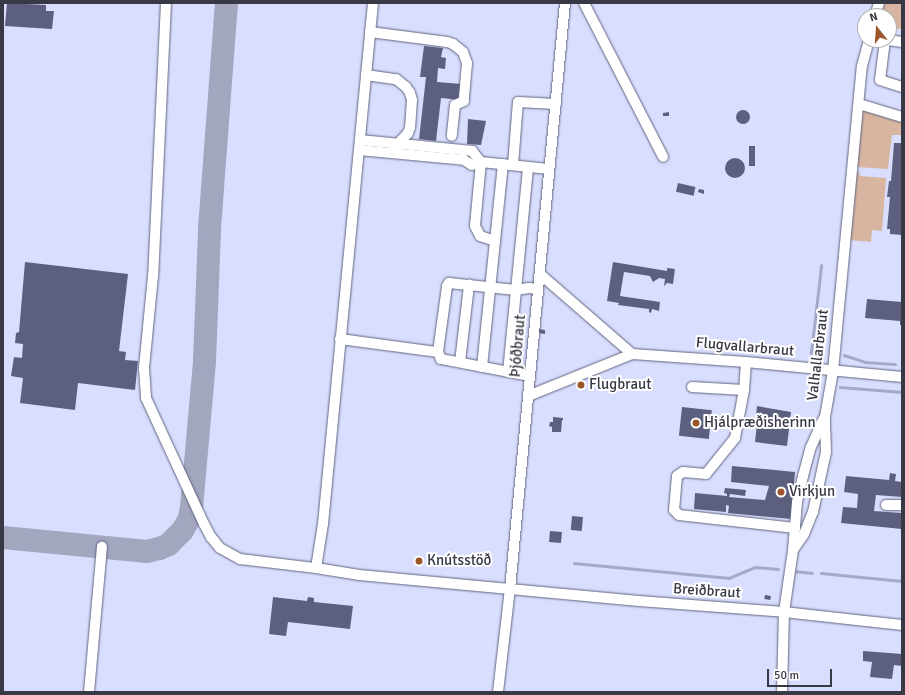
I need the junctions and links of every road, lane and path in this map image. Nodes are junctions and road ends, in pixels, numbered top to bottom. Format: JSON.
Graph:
{"nodes":[{"id":1,"x":166,"y":3,"type":"edge"},
{"id":2,"x":373,"y":3,"type":"edge"},
{"id":3,"x":565,"y":3,"type":"edge"},
{"id":4,"x":584,"y":3,"type":"edge"},
{"id":5,"x":370,"y":32,"type":"junction"},
{"id":6,"x":867,"y":48,"type":"edge"},
{"id":7,"x":884,"y":48,"type":"edge"},
{"id":8,"x":366,"y":75,"type":"junction"},
{"id":9,"x":902,"y":87,"type":"edge"},
{"id":10,"x":556,"y":104,"type":"junction"},
{"id":11,"x":859,"y":104,"type":"junction"},
{"id":12,"x":902,"y":117,"type":"edge"},
{"id":13,"x":452,"y":136,"type":"dead end"},
{"id":14,"x":399,"y":144,"type":"junction"},
{"id":15,"x":360,"y":145,"type":"junction"},
{"id":16,"x":387,"y":152,"type":"junction"},
{"id":17,"x":662,"y":157,"type":"dead end"},
{"id":18,"x":481,"y":162,"type":"junction"},
{"id":19,"x":503,"y":164,"type":"junction"},
{"id":20,"x":513,"y":165,"type":"junction"},
{"id":21,"x":528,"y":167,"type":"junction"},
{"id":22,"x":550,"y":169,"type":"junction"},
{"id":23,"x":495,"y":241,"type":"junction"},
{"id":24,"x":540,"y":274,"type":"junction"},
{"id":25,"x":469,"y":285,"type":"junction"},
{"id":26,"x":490,"y":287,"type":"junction"},
{"id":27,"x":538,"y":289,"type":"junction"},
{"id":28,"x":516,"y":290,"type":"junction"},
{"id":29,"x":340,"y":339,"type":"junction"},
{"id":30,"x":438,"y":352,"type":"junction"},
{"id":31,"x":632,"y":354,"type":"junction"},
{"id":32,"x":460,"y":362,"type":"junction"},
{"id":33,"x":746,"y":362,"type":"junction"},
{"id":34,"x":482,"y":367,"type":"junction"},
{"id":35,"x":833,"y":371,"type":"junction"},
{"id":36,"x":508,"y":372,"type":"junction"},
{"id":37,"x":530,"y":376,"type":"junction"},
{"id":38,"x":902,"y":377,"type":"edge"},
{"id":39,"x":692,"y":387,"type":"dead end"},
{"id":40,"x":744,"y":390,"type":"junction"},
{"id":41,"x":528,"y":396,"type":"junction"},
{"id":42,"x":825,"y":416,"type":"junction"},
{"id":43,"x":886,"y":504,"type":"dead end"},
{"id":44,"x":902,"y":505,"type":"edge"},
{"id":45,"x":795,"y":528,"type":"junction"},
{"id":46,"x":102,"y":547,"type":"dead end"},
{"id":47,"x":793,"y":550,"type":"junction"},
{"id":48,"x":316,"y":568,"type":"junction"},
{"id":49,"x":510,"y":589,"type":"junction"},
{"id":50,"x":784,"y":612,"type":"junction"},
{"id":51,"x":902,"y":625,"type":"edge"},
{"id":52,"x":89,"y":692,"type":"edge"},
{"id":53,"x":498,"y":692,"type":"edge"},
{"id":54,"x":782,"y":692,"type":"edge"}],
"edges":[{"from":1,"to":48,"type":"street","name":"Breiðbraut"},
{"from":2,"to":5,"type":"street"},
{"from":3,"to":10,"type":"street","name":"Þjóðbraut"},
{"from":4,"to":17,"type":"street"},
{"from":5,"to":8,"type":"street"},
{"from":5,"to":13,"type":"street"},
{"from":6,"to":11,"type":"street","name":"Valhallarbraut"},
{"from":7,"to":9,"type":"street"},
{"from":8,"to":14,"type":"street"},
{"from":8,"to":15,"type":"street"},
{"from":10,"to":20,"type":"street"},
{"from":10,"to":22,"type":"street","name":"Þjóðbraut"},
{"from":11,"to":12,"type":"street"},
{"from":11,"to":35,"type":"street","name":"Valhallarbraut"},
{"from":14,"to":15,"type":"street"},
{"from":14,"to":16,"type":"street"},
{"from":14,"to":18,"type":"street"},
{"from":15,"to":16,"type":"street"},
{"from":15,"to":29,"type":"street"},
{"from":16,"to":18,"type":"street"},
{"from":18,"to":19,"type":"street"},
{"from":18,"to":23,"type":"street"},
{"from":19,"to":20,"type":"street"},
{"from":19,"to":23,"type":"street"},
{"from":20,"to":21,"type":"street"},
{"from":21,"to":22,"type":"street"},
{"from":21,"to":28,"type":"street"},
{"from":22,"to":24,"type":"street","name":"Þjóðbraut"},
{"from":23,"to":26,"type":"street"},
{"from":24,"to":27,"type":"street","name":"Þjóðbraut"},
{"from":24,"to":31,"type":"street"},
{"from":25,"to":26,"type":"street"},
{"from":25,"to":30,"type":"street"},
{"from":25,"to":32,"type":"street"},
{"from":26,"to":28,"type":"street"},
{"from":26,"to":34,"type":"street"},
{"from":27,"to":28,"type":"street"},
{"from":27,"to":37,"type":"street","name":"Þjóðbraut"},
{"from":28,"to":36,"type":"street"},
{"from":29,"to":30,"type":"street"},
{"from":29,"to":48,"type":"street"},
{"from":30,"to":32,"type":"street"},
{"from":31,"to":33,"type":"street","name":"Flugvallarbraut"},
{"from":31,"to":41,"type":"street","name":"Flugvallarbraut"},
{"from":32,"to":34,"type":"street"},
{"from":33,"to":35,"type":"street","name":"Flugvallarbraut"},
{"from":33,"to":40,"type":"street"},
{"from":34,"to":36,"type":"street"},
{"from":35,"to":38,"type":"street","name":"Flugvallarbraut"},
{"from":35,"to":42,"type":"street","name":"Valhallarbraut"},
{"from":36,"to":37,"type":"street"},
{"from":37,"to":41,"type":"street","name":"Þjóðbraut"},
{"from":39,"to":40,"type":"street"},
{"from":40,"to":45,"type":"street"},
{"from":41,"to":49,"type":"street","name":"Þjóðbraut"},
{"from":42,"to":45,"type":"street"},
{"from":42,"to":47,"type":"street","name":"Valhallarbraut"},
{"from":43,"to":44,"type":"street"},
{"from":45,"to":47,"type":"street"},
{"from":46,"to":52,"type":"street"},
{"from":47,"to":50,"type":"street","name":"Valhallarbraut"},
{"from":48,"to":49,"type":"street","name":"Breiðbraut"},
{"from":49,"to":50,"type":"street","name":"Breiðbraut"},
{"from":49,"to":53,"type":"street","name":"Þjóðbraut"},
{"from":50,"to":51,"type":"street","name":"Breiðbraut"},
{"from":50,"to":54,"type":"street","name":"Valhallarbraut"}]}
